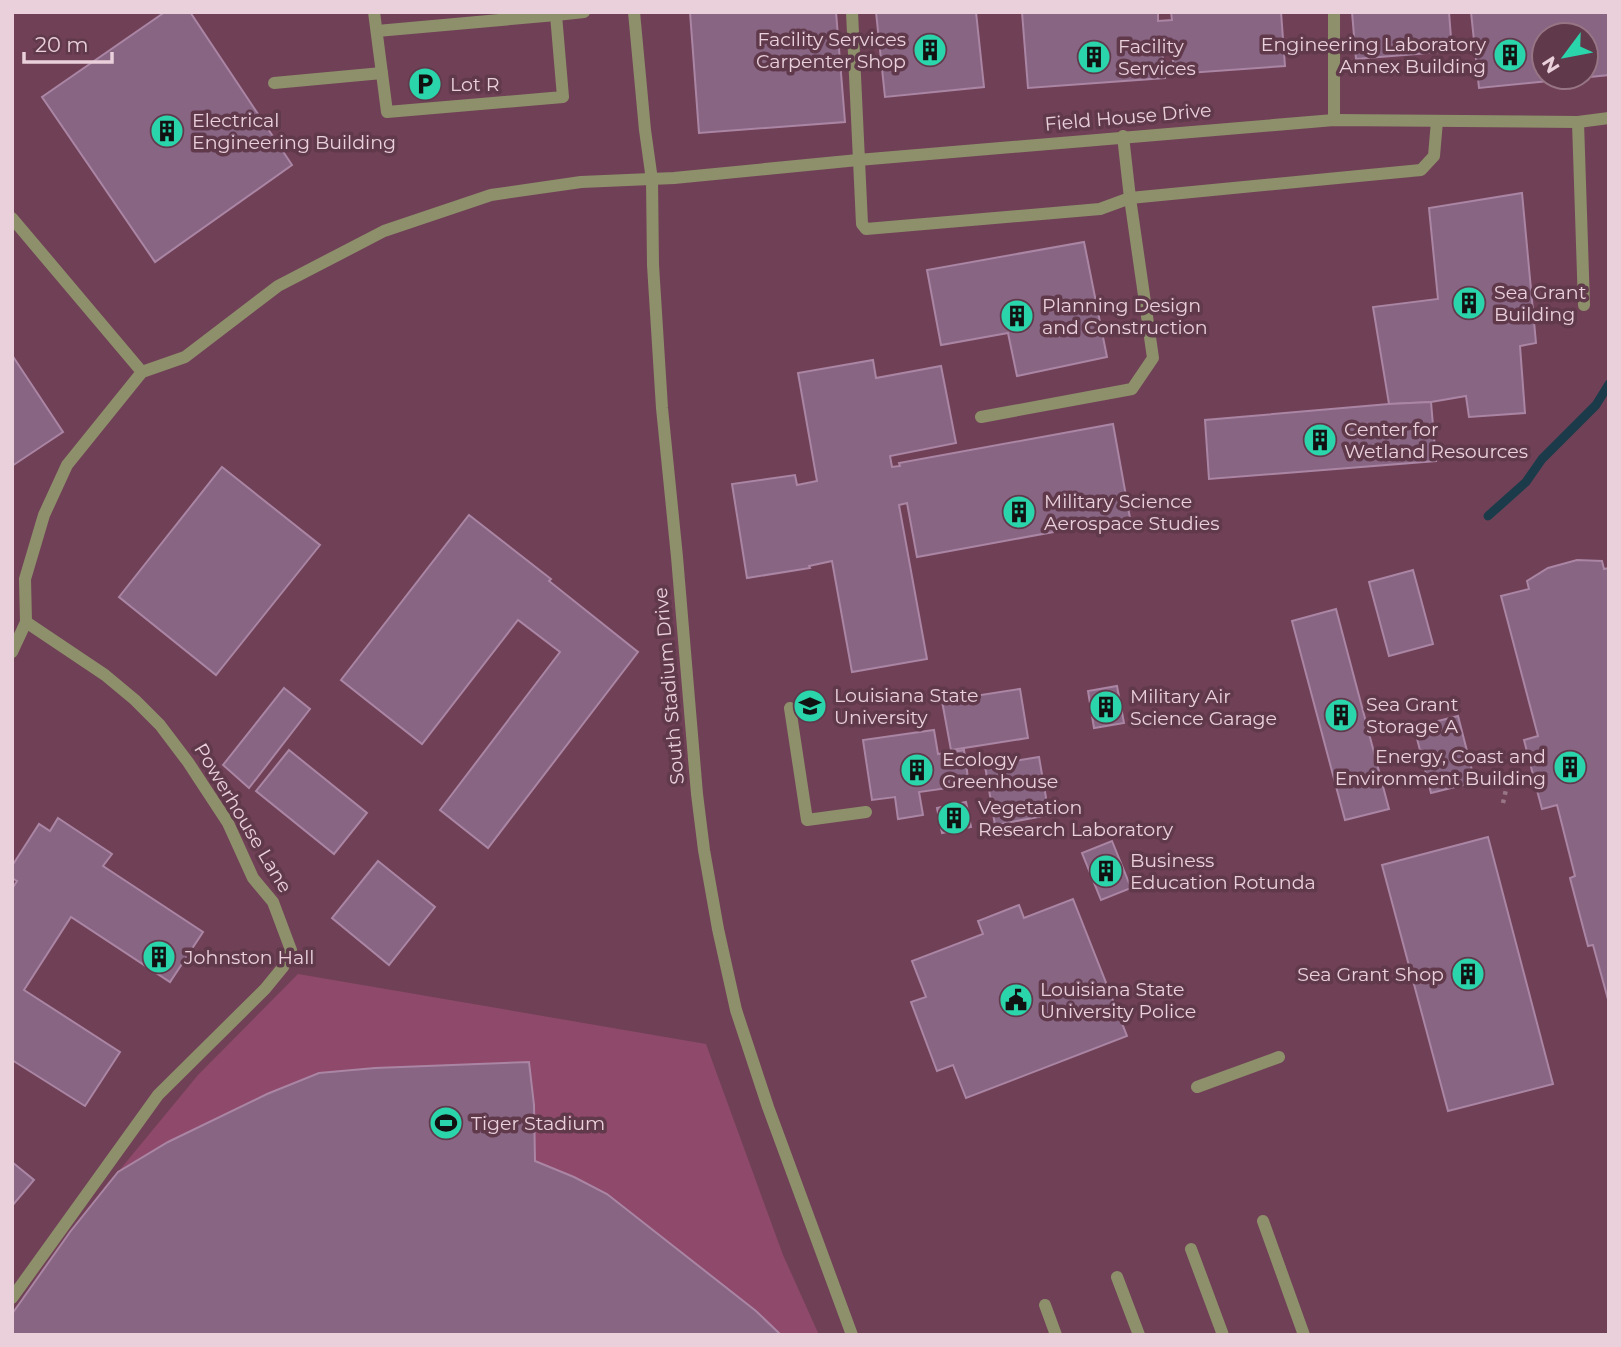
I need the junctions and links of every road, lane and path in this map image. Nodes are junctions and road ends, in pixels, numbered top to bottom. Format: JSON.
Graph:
{"nodes":[{"id":1,"x":374,"y":12,"type":"edge"},
{"id":2,"x":584,"y":12,"type":"edge"},
{"id":3,"x":852,"y":12,"type":"edge"},
{"id":4,"x":1334,"y":12,"type":"edge"},
{"id":5,"x":630,"y":13,"type":"edge"},
{"id":6,"x":556,"y":15,"type":"junction"},
{"id":7,"x":377,"y":31,"type":"junction"},
{"id":8,"x":382,"y":73,"type":"junction"},
{"id":9,"x":274,"y":83,"type":"dead end"},
{"id":10,"x":1609,"y":118,"type":"edge"},
{"id":11,"x":1334,"y":120,"type":"junction"},
{"id":12,"x":1437,"y":121,"type":"junction"},
{"id":13,"x":1578,"y":122,"type":"junction"},
{"id":14,"x":1123,"y":136,"type":"junction"},
{"id":15,"x":858,"y":160,"type":"junction"},
{"id":16,"x":652,"y":180,"type":"junction"},
{"id":17,"x":1130,"y":198,"type":"junction"},
{"id":18,"x":12,"y":218,"type":"edge"},
{"id":19,"x":1584,"y":305,"type":"dead end"},
{"id":20,"x":142,"y":372,"type":"junction"},
{"id":21,"x":981,"y":417,"type":"dead end"},
{"id":22,"x":26,"y":622,"type":"junction"},
{"id":23,"x":12,"y":652,"type":"edge"},
{"id":24,"x":790,"y":708,"type":"dead end"},
{"id":25,"x":1510,"y":772,"type":"dead end"},
{"id":26,"x":1503,"y":803,"type":"dead end"},
{"id":27,"x":866,"y":812,"type":"dead end"},
{"id":28,"x":1279,"y":1057,"type":"dead end"},
{"id":29,"x":1197,"y":1087,"type":"dead end"},
{"id":30,"x":1263,"y":1221,"type":"dead end"},
{"id":31,"x":1191,"y":1249,"type":"dead end"},
{"id":32,"x":1117,"y":1277,"type":"dead end"},
{"id":33,"x":12,"y":1298,"type":"edge"},
{"id":34,"x":1045,"y":1305,"type":"dead end"},
{"id":35,"x":852,"y":1335,"type":"edge"},
{"id":36,"x":1056,"y":1335,"type":"edge"},
{"id":37,"x":1139,"y":1335,"type":"edge"},
{"id":38,"x":1223,"y":1335,"type":"edge"},
{"id":39,"x":1304,"y":1335,"type":"edge"}],
"edges":[{"from":1,"to":7,"type":"street"},
{"from":2,"to":6,"type":"street"},
{"from":3,"to":15,"type":"street"},
{"from":4,"to":11,"type":"street"},
{"from":5,"to":16,"type":"street","name":"South Stadium Drive"},
{"from":6,"to":7,"type":"street"},
{"from":6,"to":8,"type":"street"},
{"from":7,"to":8,"type":"street"},
{"from":8,"to":9,"type":"street"},
{"from":10,"to":13,"type":"street","name":"Field House Drive"},
{"from":11,"to":12,"type":"street","name":"Field House Drive"},
{"from":11,"to":14,"type":"street","name":"Field House Drive"},
{"from":12,"to":13,"type":"street","name":"Field House Drive"},
{"from":12,"to":17,"type":"street"},
{"from":13,"to":19,"type":"street"},
{"from":14,"to":15,"type":"street","name":"Field House Drive"},
{"from":14,"to":17,"type":"street"},
{"from":15,"to":16,"type":"street","name":"Field House Drive"},
{"from":15,"to":17,"type":"street"},
{"from":16,"to":20,"type":"street","name":"Field House Drive"},
{"from":16,"to":35,"type":"street","name":"South Stadium Drive"},
{"from":17,"to":21,"type":"street"},
{"from":18,"to":20,"type":"street"},
{"from":20,"to":22,"type":"street"},
{"from":22,"to":23,"type":"street"},
{"from":22,"to":33,"type":"street","name":"Powerhouse Lane"},
{"from":24,"to":27,"type":"street"},
{"from":25,"to":26,"type":"path"},
{"from":28,"to":29,"type":"street"},
{"from":30,"to":39,"type":"street"},
{"from":31,"to":38,"type":"street"},
{"from":32,"to":37,"type":"street"},
{"from":34,"to":36,"type":"street"}]}
